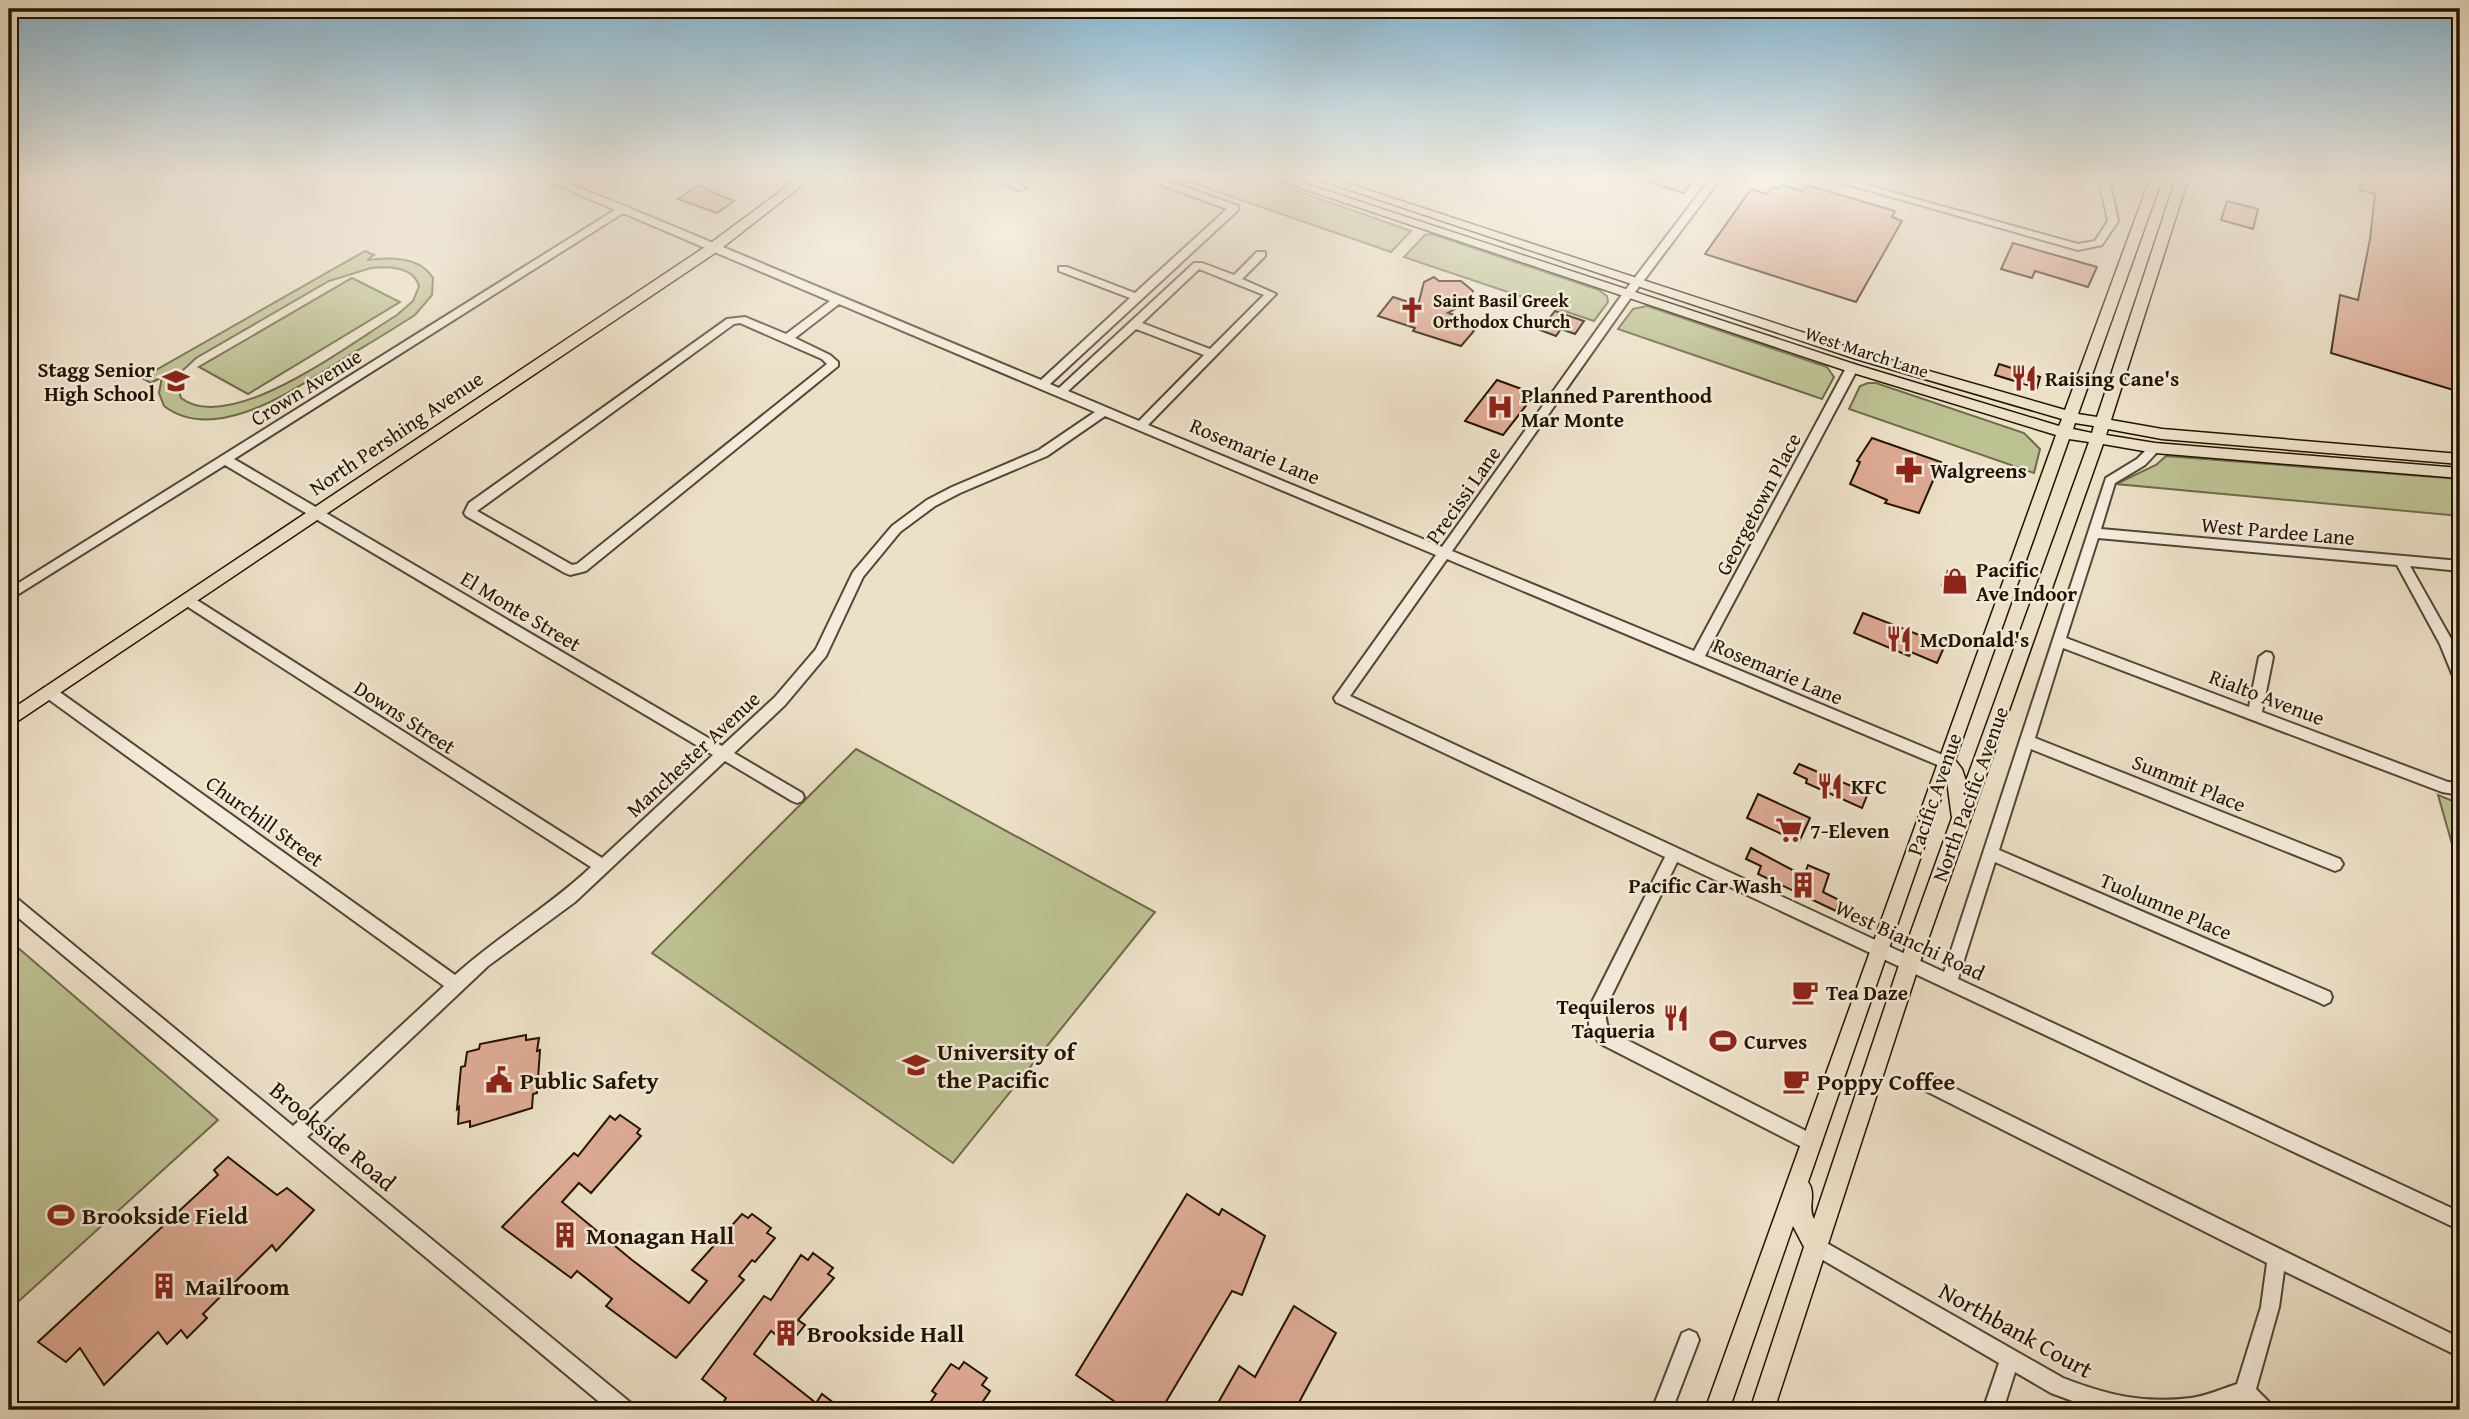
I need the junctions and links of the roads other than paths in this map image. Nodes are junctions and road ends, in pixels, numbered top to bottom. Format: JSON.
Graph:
{"nodes":[{"id":1,"x":566,"y":245,"type":"edge"},
{"id":2,"x":707,"y":245,"type":"edge"},
{"id":3,"x":717,"y":245,"type":"edge"},
{"id":4,"x":1193,"y":245,"type":"edge"},
{"id":5,"x":1492,"y":245,"type":"edge"},
{"id":6,"x":1509,"y":245,"type":"edge"},
{"id":7,"x":1665,"y":245,"type":"edge"},
{"id":8,"x":2132,"y":245,"type":"edge"},
{"id":9,"x":2160,"y":245,"type":"edge"},
{"id":10,"x":713,"y":248,"type":"junction"},
{"id":11,"x":1261,"y":254,"type":"dead end"},
{"id":12,"x":1063,"y":269,"type":"dead end"},
{"id":13,"x":1234,"y":279,"type":"junction"},
{"id":14,"x":1632,"y":289,"type":"junction"},
{"id":15,"x":1136,"y":297,"type":"junction"},
{"id":16,"x":838,"y":300,"type":"junction"},
{"id":17,"x":1134,"y":324,"type":"junction"},
{"id":18,"x":787,"y":339,"type":"junction"},
{"id":19,"x":1212,"y":354,"type":"junction"},
{"id":20,"x":1852,"y":368,"type":"junction"},
{"id":21,"x":1042,"y":385,"type":"junction"},
{"id":22,"x":1060,"y":392,"type":"junction"},
{"id":23,"x":1104,"y":411,"type":"junction"},
{"id":24,"x":1141,"y":425,"type":"junction"},
{"id":25,"x":2068,"y":425,"type":"junction"},
{"id":26,"x":2100,"y":431,"type":"junction"},
{"id":27,"x":2155,"y":448,"type":"junction"},
{"id":28,"x":2460,"y":459,"type":"edge"},
{"id":29,"x":226,"y":460,"type":"junction"},
{"id":30,"x":2460,"y":473,"type":"edge"},
{"id":31,"x":314,"y":513,"type":"junction"},
{"id":32,"x":2093,"y":533,"type":"junction"},
{"id":33,"x":1446,"y":552,"type":"junction"},
{"id":34,"x":2402,"y":561,"type":"junction"},
{"id":35,"x":2460,"y":566,"type":"edge"},
{"id":36,"x":9,"y":595,"type":"edge"},
{"id":37,"x":187,"y":600,"type":"junction"},
{"id":38,"x":2059,"y":641,"type":"junction"},
{"id":39,"x":2266,"y":657,"type":"dead end"},
{"id":40,"x":1697,"y":658,"type":"junction"},
{"id":41,"x":2460,"y":677,"type":"edge"},
{"id":42,"x":49,"y":692,"type":"junction"},
{"id":43,"x":1341,"y":698,"type":"joint"},
{"id":44,"x":2255,"y":714,"type":"junction"},
{"id":45,"x":9,"y":720,"type":"edge"},
{"id":46,"x":2027,"y":741,"type":"junction"},
{"id":47,"x":725,"y":755,"type":"junction"},
{"id":48,"x":1945,"y":762,"type":"junction"},
{"id":49,"x":2460,"y":789,"type":"edge"},
{"id":50,"x":797,"y":797,"type":"dead end"},
{"id":51,"x":1959,"y":824,"type":"junction"},
{"id":52,"x":1991,"y":853,"type":"junction"},
{"id":53,"x":1674,"y":854,"type":"junction"},
{"id":54,"x":2335,"y":864,"type":"dead end"},
{"id":55,"x":602,"y":866,"type":"junction"},
{"id":56,"x":9,"y":901,"type":"edge"},
{"id":57,"x":1879,"y":951,"type":"junction"},
{"id":58,"x":1909,"y":965,"type":"junction"},
{"id":59,"x":1949,"y":983,"type":"junction"},
{"id":60,"x":456,"y":985,"type":"junction"},
{"id":61,"x":2324,"y":997,"type":"dead end"},
{"id":62,"x":1924,"y":1081,"type":"dead end"},
{"id":63,"x":296,"y":1135,"type":"junction"},
{"id":64,"x":1812,"y":1143,"type":"junction"},
{"id":65,"x":2460,"y":1221,"type":"edge"},
{"id":66,"x":1817,"y":1247,"type":"junction"},
{"id":67,"x":2277,"y":1258,"type":"junction"},
{"id":68,"x":1689,"y":1340,"type":"dead end"},
{"id":69,"x":2460,"y":1348,"type":"edge"},
{"id":70,"x":2010,"y":1358,"type":"junction"},
{"id":71,"x":2245,"y":1392,"type":"junction"},
{"id":72,"x":624,"y":1410,"type":"edge"},
{"id":73,"x":1662,"y":1410,"type":"edge"},
{"id":74,"x":1717,"y":1410,"type":"edge"},
{"id":75,"x":1762,"y":1410,"type":"edge"},
{"id":76,"x":1993,"y":1410,"type":"edge"},
{"id":77,"x":2263,"y":1410,"type":"edge"}],
"edges":[{"from":1,"to":29,"type":"street","name":"Crown Avenue"},
{"from":2,"to":10,"type":"street","name":"Rosemarie Lane"},
{"from":3,"to":10,"type":"main road","name":"North Pershing Avenue"},
{"from":4,"to":15,"type":"street"},
{"from":5,"to":14,"type":"main road","name":"West March Lane"},
{"from":6,"to":14,"type":"main road","name":"West March Lane"},
{"from":7,"to":14,"type":"street","name":"Precissi Lane"},
{"from":8,"to":25,"type":"main road","name":"Pacific Avenue"},
{"from":9,"to":26,"type":"main road","name":"North Pacific Avenue"},
{"from":10,"to":16,"type":"street","name":"Rosemarie Lane"},
{"from":10,"to":31,"type":"main road","name":"North Pershing Avenue"},
{"from":11,"to":13,"type":"street"},
{"from":12,"to":15,"type":"street"},
{"from":13,"to":17,"type":"street"},
{"from":13,"to":19,"type":"street"},
{"from":14,"to":20,"type":"main road","name":"West March Lane"},
{"from":14,"to":25,"type":"main road","name":"West March Lane"},
{"from":14,"to":33,"type":"street","name":"Precissi Lane"},
{"from":15,"to":21,"type":"street"},
{"from":16,"to":18,"type":"street"},
{"from":16,"to":21,"type":"street","name":"Rosemarie Lane"},
{"from":17,"to":19,"type":"street"},
{"from":17,"to":22,"type":"street"},
{"from":18,"to":18,"type":"street"},
{"from":19,"to":24,"type":"street"},
{"from":20,"to":25,"type":"main road","name":"West March Lane"},
{"from":20,"to":40,"type":"street","name":"Georgetown Place"},
{"from":21,"to":22,"type":"street","name":"Rosemarie Lane"},
{"from":22,"to":23,"type":"street","name":"Rosemarie Lane"},
{"from":23,"to":24,"type":"street","name":"Rosemarie Lane"},
{"from":23,"to":47,"type":"street","name":"Manchester Avenue"},
{"from":24,"to":33,"type":"street","name":"Rosemarie Lane"},
{"from":25,"to":26,"type":"main road","name":"West March Lane"},
{"from":25,"to":48,"type":"main road","name":"Pacific Avenue"},
{"from":26,"to":27,"type":"main road","name":"West March Lane"},
{"from":26,"to":28,"type":"main road","name":"West March Lane"},
{"from":26,"to":51,"type":"main road","name":"North Pacific Avenue"},
{"from":27,"to":30,"type":"main road","name":"West March Lane"},
{"from":27,"to":32,"type":"street"},
{"from":29,"to":31,"type":"street","name":"El Monte Street"},
{"from":29,"to":36,"type":"street","name":"Crown Avenue"},
{"from":31,"to":37,"type":"main road","name":"North Pershing Avenue"},
{"from":31,"to":47,"type":"street","name":"El Monte Street"},
{"from":32,"to":34,"type":"street","name":"West Pardee Lane"},
{"from":32,"to":38,"type":"street"},
{"from":33,"to":40,"type":"street","name":"Rosemarie Lane"},
{"from":33,"to":43,"type":"street","name":"Precissi Lane"},
{"from":34,"to":35,"type":"street","name":"West Pardee Lane"},
{"from":34,"to":41,"type":"street"},
{"from":37,"to":42,"type":"main road","name":"North Pershing Avenue"},
{"from":37,"to":55,"type":"street","name":"Downs Street"},
{"from":38,"to":44,"type":"street","name":"Rialto Avenue"},
{"from":38,"to":46,"type":"street"},
{"from":39,"to":44,"type":"street"},
{"from":40,"to":48,"type":"street","name":"Rosemarie Lane"},
{"from":42,"to":45,"type":"main road","name":"North Pershing Avenue"},
{"from":42,"to":60,"type":"street","name":"Churchill Street"},
{"from":43,"to":53,"type":"street","name":"West Bianchi Road"},
{"from":44,"to":49,"type":"street","name":"Rialto Avenue"},
{"from":46,"to":52,"type":"street"},
{"from":46,"to":54,"type":"street","name":"Summit Place"},
{"from":47,"to":50,"type":"street","name":"El Monte Street"},
{"from":47,"to":55,"type":"street","name":"Manchester Avenue"},
{"from":48,"to":51,"type":"main road"},
{"from":48,"to":57,"type":"main road","name":"Pacific Avenue"},
{"from":51,"to":58,"type":"main road","name":"North Pacific Avenue"},
{"from":52,"to":59,"type":"street"},
{"from":52,"to":61,"type":"street","name":"Tuolumne Place"},
{"from":53,"to":57,"type":"street","name":"West Bianchi Road"},
{"from":53,"to":64,"type":"street"},
{"from":55,"to":60,"type":"street","name":"Manchester Avenue"},
{"from":56,"to":63,"type":"street","name":"Brookside Road"},
{"from":57,"to":58,"type":"street","name":"West Bianchi Road"},
{"from":57,"to":64,"type":"main road","name":"Pacific Avenue"},
{"from":58,"to":59,"type":"street","name":"West Bianchi Road"},
{"from":58,"to":66,"type":"main road","name":"North Pacific Avenue"},
{"from":59,"to":65,"type":"street","name":"West Bianchi Road"},
{"from":60,"to":63,"type":"street","name":"Manchester Avenue"},
{"from":62,"to":67,"type":"street"},
{"from":63,"to":72,"type":"street","name":"Brookside Road"},
{"from":64,"to":66,"type":"main road"},
{"from":64,"to":74,"type":"main road","name":"Pacific Avenue"},
{"from":66,"to":70,"type":"street","name":"Northbank Court"},
{"from":66,"to":75,"type":"main road","name":"North Pacific Avenue"},
{"from":67,"to":69,"type":"street"},
{"from":67,"to":71,"type":"street"},
{"from":68,"to":73,"type":"street"},
{"from":70,"to":71,"type":"street","name":"Northbank Court"},
{"from":70,"to":76,"type":"street"},
{"from":71,"to":77,"type":"street"}]}
